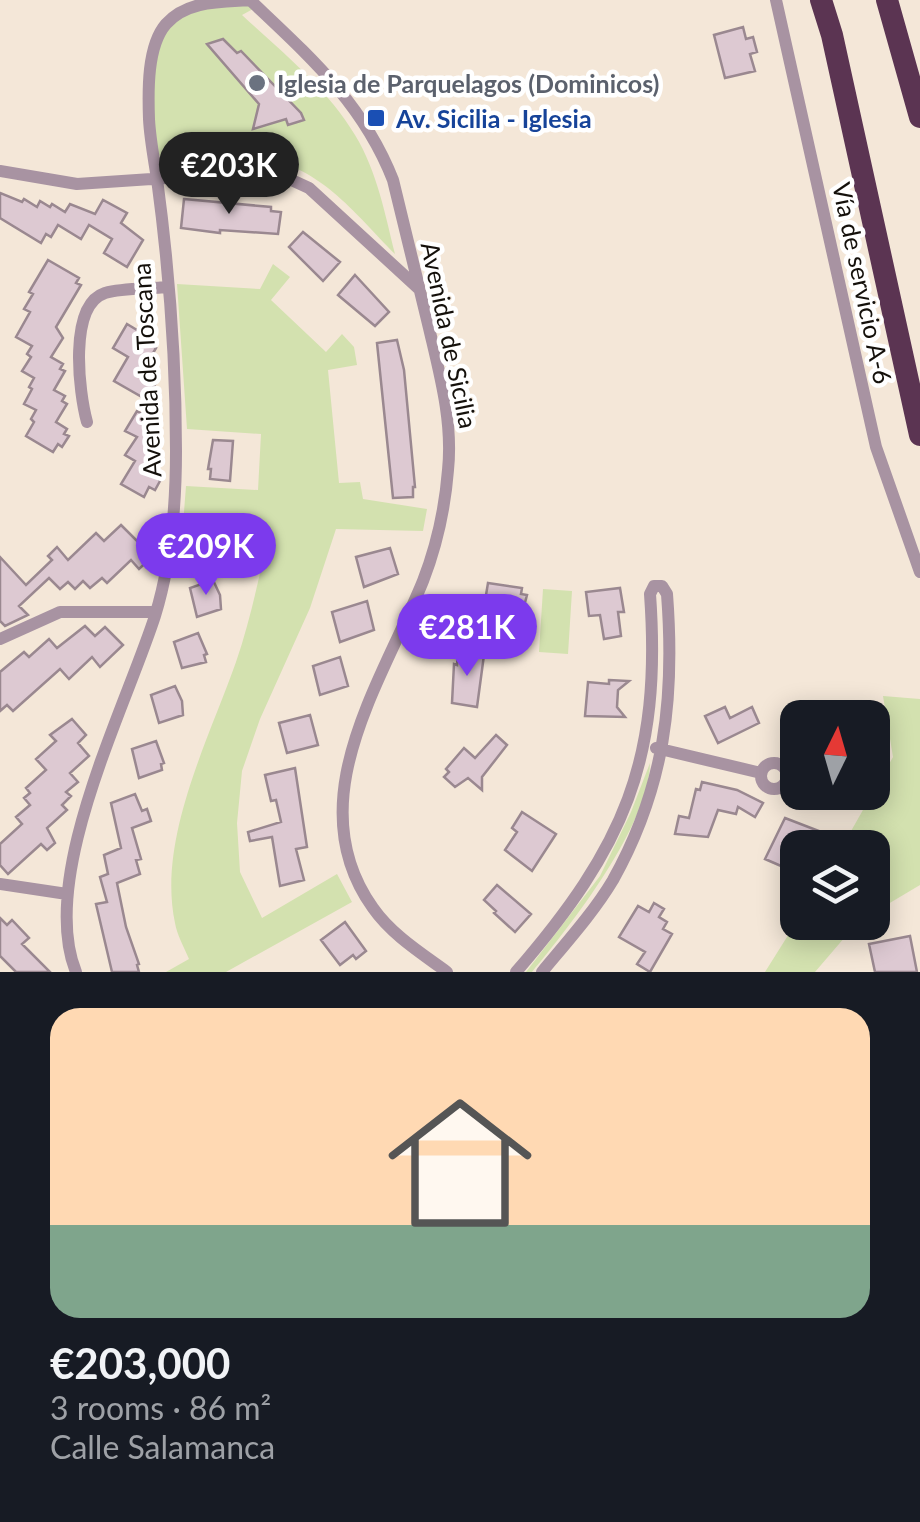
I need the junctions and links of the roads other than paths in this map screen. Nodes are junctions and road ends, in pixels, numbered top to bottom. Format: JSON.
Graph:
{"nodes":[{"id":1,"x":251,"y":0,"type":"edge"},
{"id":2,"x":776,"y":0,"type":"edge"},
{"id":3,"x":821,"y":0,"type":"edge"},
{"id":4,"x":887,"y":0,"type":"edge"},
{"id":5,"x":920,"y":117,"type":"edge"},
{"id":6,"x":0,"y":170,"type":"edge"},
{"id":7,"x":157,"y":179,"type":"junction"},
{"id":8,"x":167,"y":287,"type":"junction"},
{"id":9,"x":420,"y":290,"type":"junction"},
{"id":10,"x":88,"y":422,"type":"dead end"},
{"id":11,"x":920,"y":435,"type":"edge"},
{"id":12,"x":920,"y":572,"type":"edge"},
{"id":13,"x":156,"y":612,"type":"junction"},
{"id":14,"x":0,"y":639,"type":"edge"},
{"id":15,"x":644,"y":746,"type":"junction"},
{"id":16,"x":662,"y":749,"type":"junction"},
{"id":17,"x":761,"y":773,"type":"dead end"},
{"id":18,"x":0,"y":884,"type":"edge"},
{"id":19,"x":67,"y":894,"type":"junction"},
{"id":20,"x":76,"y":972,"type":"edge"},
{"id":21,"x":448,"y":972,"type":"edge"},
{"id":22,"x":516,"y":972,"type":"edge"},
{"id":23,"x":542,"y":972,"type":"edge"}],
"edges":[{"from":1,"to":7,"type":"street","name":"Avenida de Toscana"},
{"from":1,"to":9,"type":"street","name":"Avenida de Sicilia"},
{"from":2,"to":12,"type":"street","name":"Vía de servicio A-6"},
{"from":3,"to":11,"type":"highway"},
{"from":4,"to":5,"type":"highway"},
{"from":6,"to":7,"type":"street"},
{"from":7,"to":8,"type":"street","name":"Avenida de Toscana"},
{"from":7,"to":9,"type":"street"},
{"from":8,"to":10,"type":"street"},
{"from":8,"to":13,"type":"street","name":"Avenida de Toscana"},
{"from":9,"to":21,"type":"street","name":"Avenida de Sicilia"},
{"from":13,"to":14,"type":"street"},
{"from":13,"to":19,"type":"street","name":"Avenida de Toscana"},
{"from":15,"to":16,"type":"street"},
{"from":15,"to":16,"type":"street"},
{"from":15,"to":22,"type":"street"},
{"from":16,"to":17,"type":"street"},
{"from":16,"to":23,"type":"street"},
{"from":18,"to":19,"type":"street"},
{"from":19,"to":20,"type":"street","name":"Avenida de Toscana"}]}
